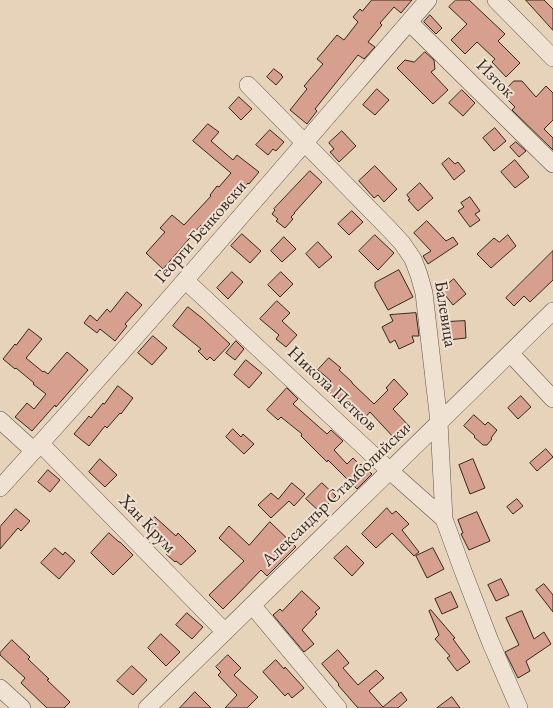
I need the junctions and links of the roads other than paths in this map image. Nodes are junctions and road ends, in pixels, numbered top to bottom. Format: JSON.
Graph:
{"nodes":[{"id":1,"x":428,"y":0,"type":"edge"},
{"id":2,"x":496,"y":0,"type":"edge"},
{"id":3,"x":409,"y":22,"type":"junction"},
{"id":4,"x":553,"y":58,"type":"edge"},
{"id":5,"x":248,"y":85,"type":"dead end"},
{"id":6,"x":306,"y":143,"type":"junction"},
{"id":7,"x":553,"y":164,"type":"edge"},
{"id":8,"x":185,"y":280,"type":"junction"},
{"id":9,"x":553,"y":311,"type":"edge"},
{"id":10,"x":510,"y":353,"type":"junction"},
{"id":11,"x":553,"y":399,"type":"edge"},
{"id":12,"x":0,"y":420,"type":"edge"},
{"id":13,"x":439,"y":422,"type":"junction"},
{"id":14,"x":37,"y":448,"type":"junction"},
{"id":15,"x":390,"y":470,"type":"junction"},
{"id":16,"x":0,"y":488,"type":"edge"},
{"id":17,"x":444,"y":519,"type":"junction"},
{"id":18,"x":252,"y":605,"type":"junction"},
{"id":19,"x":224,"y":632,"type":"junction"},
{"id":20,"x":0,"y":688,"type":"edge"},
{"id":21,"x":155,"y":705,"type":"edge"},
{"id":22,"x":22,"y":708,"type":"edge"},
{"id":23,"x":338,"y":708,"type":"edge"},
{"id":24,"x":519,"y":708,"type":"edge"}],
"edges":[{"from":1,"to":3,"type":"street","name":"Георги Бенковски"},
{"from":2,"to":4,"type":"street"},
{"from":3,"to":6,"type":"street","name":"Георги Бенковски"},
{"from":3,"to":7,"type":"street","name":"Изток"},
{"from":5,"to":6,"type":"street","name":"Балевица"},
{"from":6,"to":8,"type":"street","name":"Георги Бенковски"},
{"from":6,"to":13,"type":"street","name":"Балевица"},
{"from":8,"to":14,"type":"street","name":"Георги Бенковски"},
{"from":8,"to":15,"type":"street","name":"Никола Петков"},
{"from":9,"to":10,"type":"street","name":"Александър Стамболийски"},
{"from":10,"to":11,"type":"street"},
{"from":10,"to":13,"type":"street","name":"Александър Стамболийски"},
{"from":12,"to":14,"type":"street","name":"Хан Крум"},
{"from":13,"to":15,"type":"street","name":"Александър Стамболийски"},
{"from":13,"to":17,"type":"street","name":"Балевица"},
{"from":14,"to":16,"type":"street","name":"Георги Бенковски"},
{"from":14,"to":19,"type":"street","name":"Хан Крум"},
{"from":15,"to":17,"type":"street","name":"Никола Петков"},
{"from":15,"to":18,"type":"street","name":"Александър Стамболийски"},
{"from":17,"to":24,"type":"street","name":"Никола Петков"},
{"from":18,"to":19,"type":"street","name":"Александър Стамболийски"},
{"from":18,"to":23,"type":"street"},
{"from":19,"to":21,"type":"street","name":"Александър Стамболийски"},
{"from":20,"to":22,"type":"street"}]}
